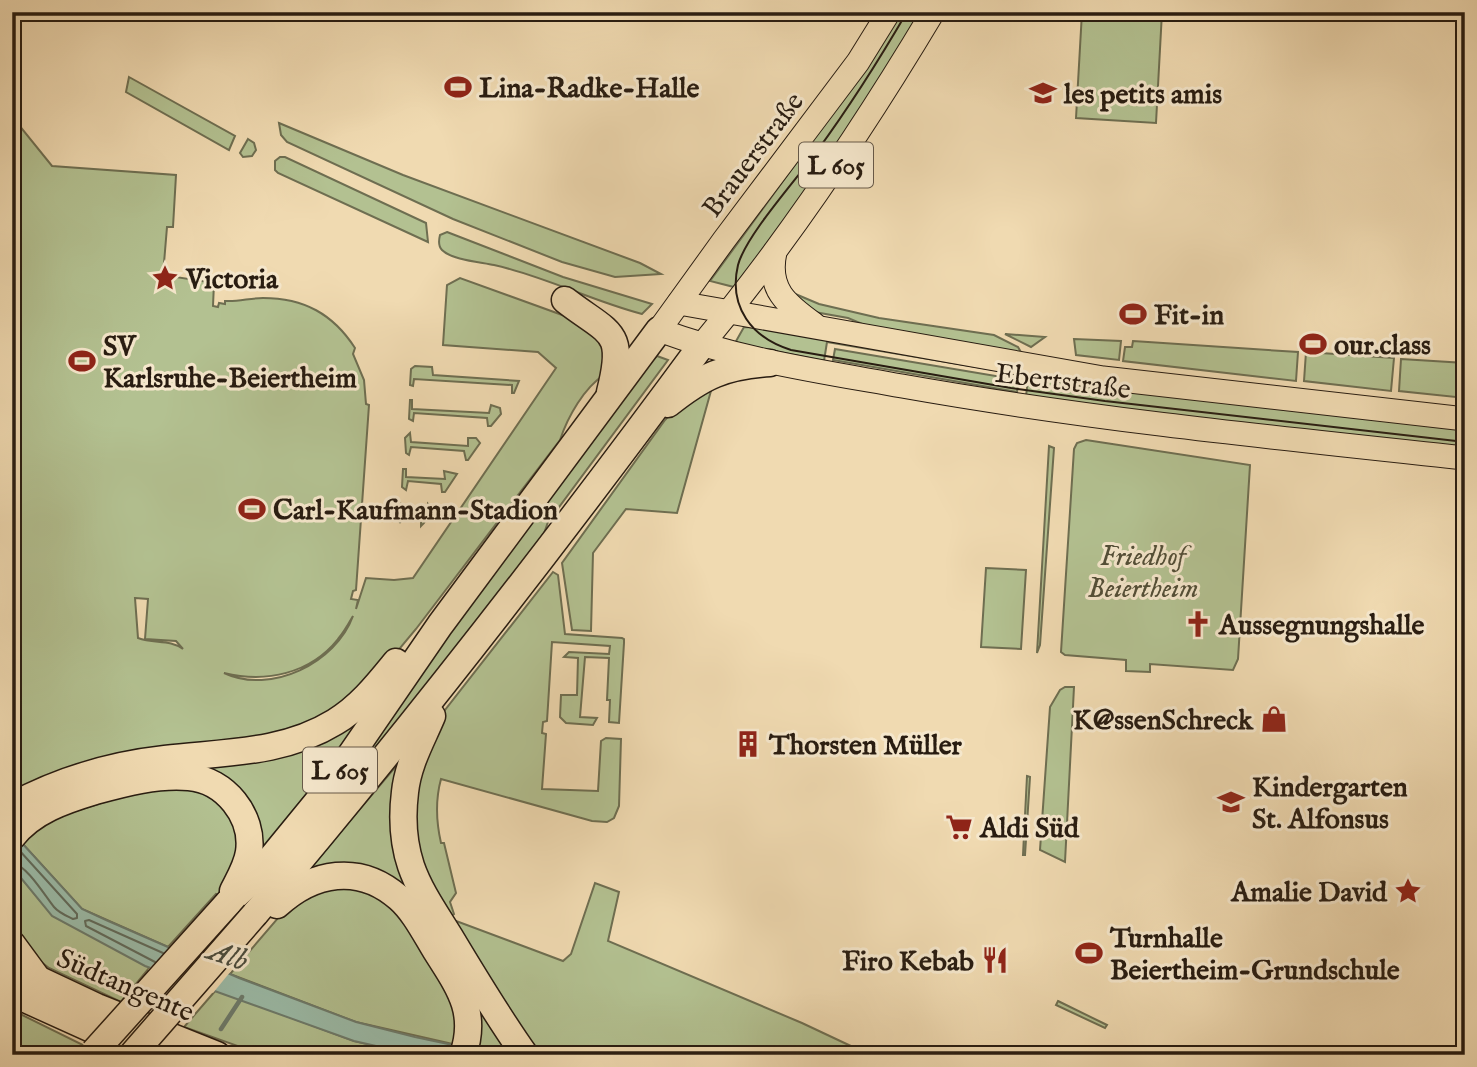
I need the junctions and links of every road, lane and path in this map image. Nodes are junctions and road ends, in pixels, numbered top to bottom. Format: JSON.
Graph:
{"nodes":[{"id":1,"x":889,"y":12,"type":"edge"},
{"id":2,"x":933,"y":12,"type":"edge"},
{"id":3,"x":775,"y":252,"type":"junction"},
{"id":4,"x":565,"y":300,"type":"dead end"},
{"id":5,"x":679,"y":303,"type":"junction"},
{"id":6,"x":729,"y":312,"type":"junction"},
{"id":7,"x":820,"y":328,"type":"junction"},
{"id":8,"x":659,"y":330,"type":"junction"},
{"id":9,"x":701,"y":346,"type":"junction"},
{"id":10,"x":770,"y":363,"type":"junction"},
{"id":11,"x":607,"y":401,"type":"junction"},
{"id":12,"x":1465,"y":419,"type":"edge"},
{"id":13,"x":647,"y":420,"type":"junction"},
{"id":14,"x":1465,"y":457,"type":"edge"},
{"id":15,"x":440,"y":625,"type":"junction"},
{"id":16,"x":438,"y":693,"type":"junction"},
{"id":17,"x":12,"y":806,"type":"edge"},
{"id":18,"x":12,"y":837,"type":"edge"},
{"id":19,"x":228,"y":903,"type":"junction"},
{"id":20,"x":255,"y":915,"type":"junction"},
{"id":21,"x":442,"y":943,"type":"junction"},
{"id":22,"x":12,"y":944,"type":"edge"},
{"id":23,"x":12,"y":967,"type":"edge"},
{"id":24,"x":40,"y":982,"type":"junction"},
{"id":25,"x":12,"y":993,"type":"edge"},
{"id":26,"x":92,"y":1054,"type":"edge"},
{"id":27,"x":132,"y":1055,"type":"edge"},
{"id":28,"x":149,"y":1055,"type":"edge"},
{"id":29,"x":217,"y":1055,"type":"edge"},
{"id":30,"x":463,"y":1055,"type":"edge"},
{"id":31,"x":525,"y":1055,"type":"edge"}],
"edges":[{"from":1,"to":5,"type":"main road","name":"Brauerstraße","number":"L 605"},
{"from":2,"to":3,"type":"main road","number":"L 605"},
{"from":3,"to":6,"type":"main road","number":"L 605"},
{"from":3,"to":7,"type":"main road"},
{"from":4,"to":11,"type":"highway"},
{"from":5,"to":6,"type":"main road","name":"Ebertstraße"},
{"from":5,"to":8,"type":"main road","name":"Brauerstraße","number":"L 605"},
{"from":6,"to":7,"type":"main road","name":"Ebertstraße"},
{"from":6,"to":9,"type":"main road","number":"L 605"},
{"from":7,"to":12,"type":"main road","name":"Ebertstraße"},
{"from":8,"to":9,"type":"main road","name":"Ebertstraße"},
{"from":8,"to":11,"type":"highway","number":"L 605"},
{"from":9,"to":10,"type":"main road","name":"Ebertstraße"},
{"from":9,"to":13,"type":"highway","number":"L 605"},
{"from":10,"to":13,"type":"highway"},
{"from":10,"to":14,"type":"main road","name":"Ebertstraße"},
{"from":11,"to":15,"type":"highway","number":"L 605"},
{"from":13,"to":16,"type":"highway","number":"L 605"},
{"from":15,"to":17,"type":"highway"},
{"from":15,"to":19,"type":"highway","number":"L 605"},
{"from":16,"to":20,"type":"highway","number":"L 605"},
{"from":16,"to":21,"type":"highway"},
{"from":18,"to":19,"type":"highway"},
{"from":19,"to":26,"type":"highway","number":"L 605","bridge":true},
{"from":20,"to":21,"type":"highway"},
{"from":20,"to":27,"type":"highway","number":"L 605","bridge":true},
{"from":21,"to":30,"type":"highway"},
{"from":21,"to":31,"type":"highway"},
{"from":22,"to":24,"type":"highway"},
{"from":23,"to":24,"type":"highway","name":"Südtangente"},
{"from":24,"to":29,"type":"highway","name":"Südtangente"},
{"from":25,"to":28,"type":"highway","name":"Südtangente"}]}
